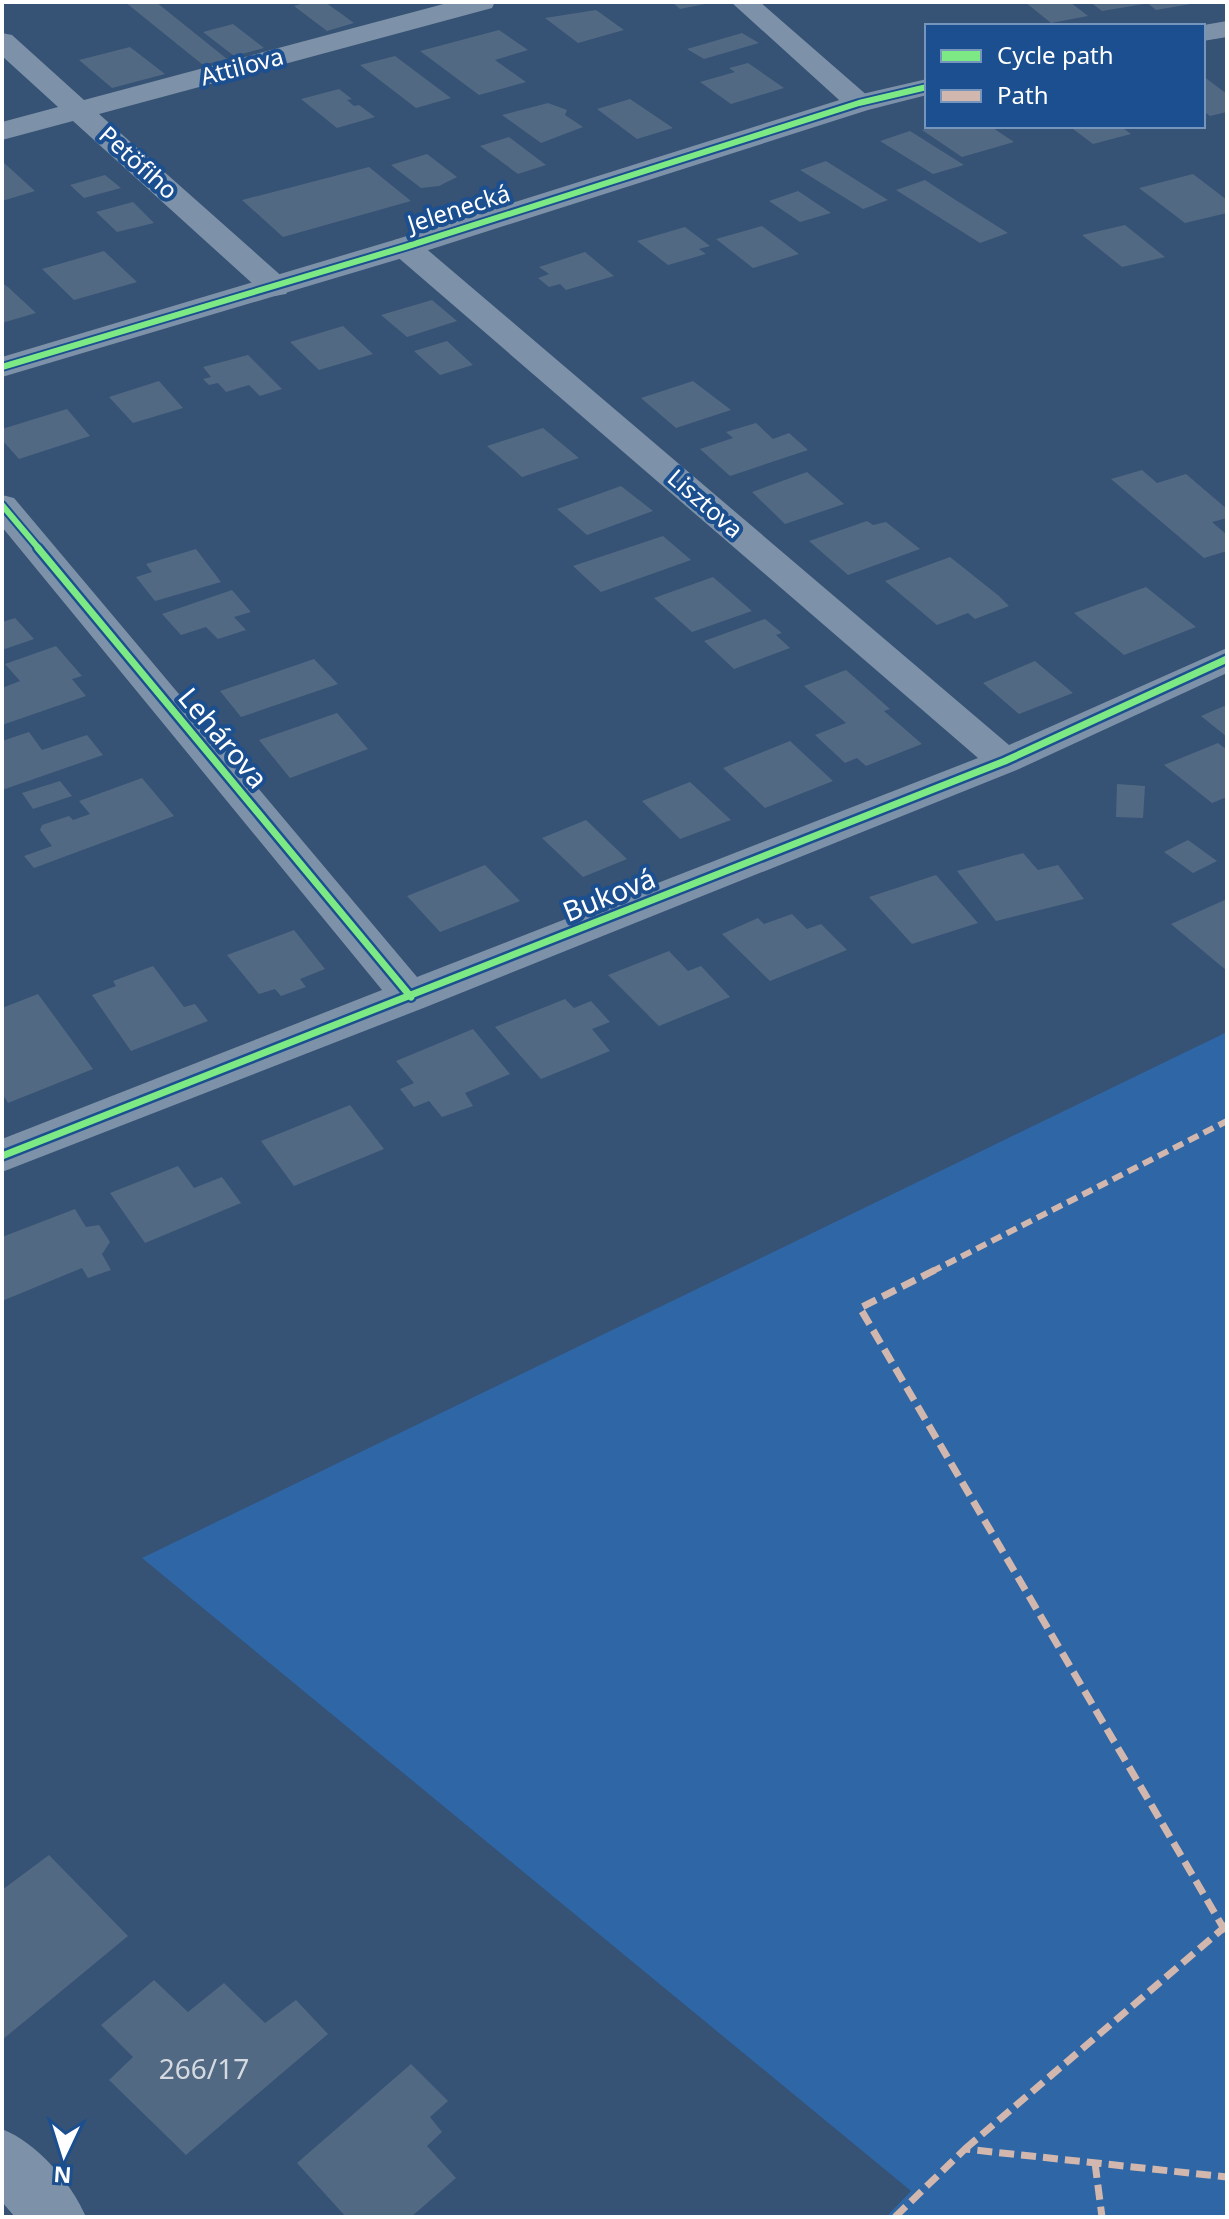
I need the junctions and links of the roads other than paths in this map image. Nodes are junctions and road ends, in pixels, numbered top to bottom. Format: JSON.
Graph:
{"nodes":[{"id":1,"x":367,"y":2,"type":"edge"},
{"id":2,"x":482,"y":2,"type":"edge"},
{"id":3,"x":744,"y":2,"type":"edge"},
{"id":4,"x":400,"y":25,"type":"junction"},
{"id":5,"x":1227,"y":29,"type":"edge"},
{"id":6,"x":1205,"y":33,"type":"edge"},
{"id":7,"x":2,"y":41,"type":"edge"},
{"id":8,"x":925,"y":87,"type":"edge"},
{"id":9,"x":859,"y":103,"type":"junction"},
{"id":10,"x":80,"y":110,"type":"junction"},
{"id":11,"x":2,"y":131,"type":"edge"},
{"id":12,"x":405,"y":247,"type":"junction"},
{"id":13,"x":275,"y":287,"type":"junction"},
{"id":14,"x":2,"y":367,"type":"edge"},
{"id":15,"x":2,"y":505,"type":"edge"},
{"id":16,"x":1227,"y":659,"type":"edge"},
{"id":17,"x":1005,"y":761,"type":"junction"},
{"id":18,"x":411,"y":997,"type":"junction"},
{"id":19,"x":2,"y":1156,"type":"edge"},
{"id":20,"x":2,"y":2158,"type":"edge"},
{"id":21,"x":55,"y":2217,"type":"edge"}],
"edges":[{"from":1,"to":4,"type":"street"},
{"from":2,"to":4,"type":"street","name":"Attilova"},
{"from":3,"to":9,"type":"street"},
{"from":4,"to":10,"type":"street","name":"Attilova"},
{"from":5,"to":6,"type":"street"},
{"from":7,"to":10,"type":"street","name":"Petöfiho"},
{"from":8,"to":9,"type":"street","name":"Jelenecká"},
{"from":9,"to":12,"type":"street","name":"Jelenecká"},
{"from":10,"to":11,"type":"street","name":"Attilova"},
{"from":10,"to":13,"type":"street","name":"Petöfiho"},
{"from":12,"to":13,"type":"street","name":"Jelenecká"},
{"from":12,"to":17,"type":"street","name":"Lisztova"},
{"from":13,"to":14,"type":"street","name":"Jelenecká"},
{"from":15,"to":18,"type":"street","name":"Lehárova"},
{"from":16,"to":17,"type":"street","name":"Buková"},
{"from":17,"to":18,"type":"street","name":"Buková"},
{"from":18,"to":19,"type":"street","name":"Buková"},
{"from":20,"to":21,"type":"street"}]}
